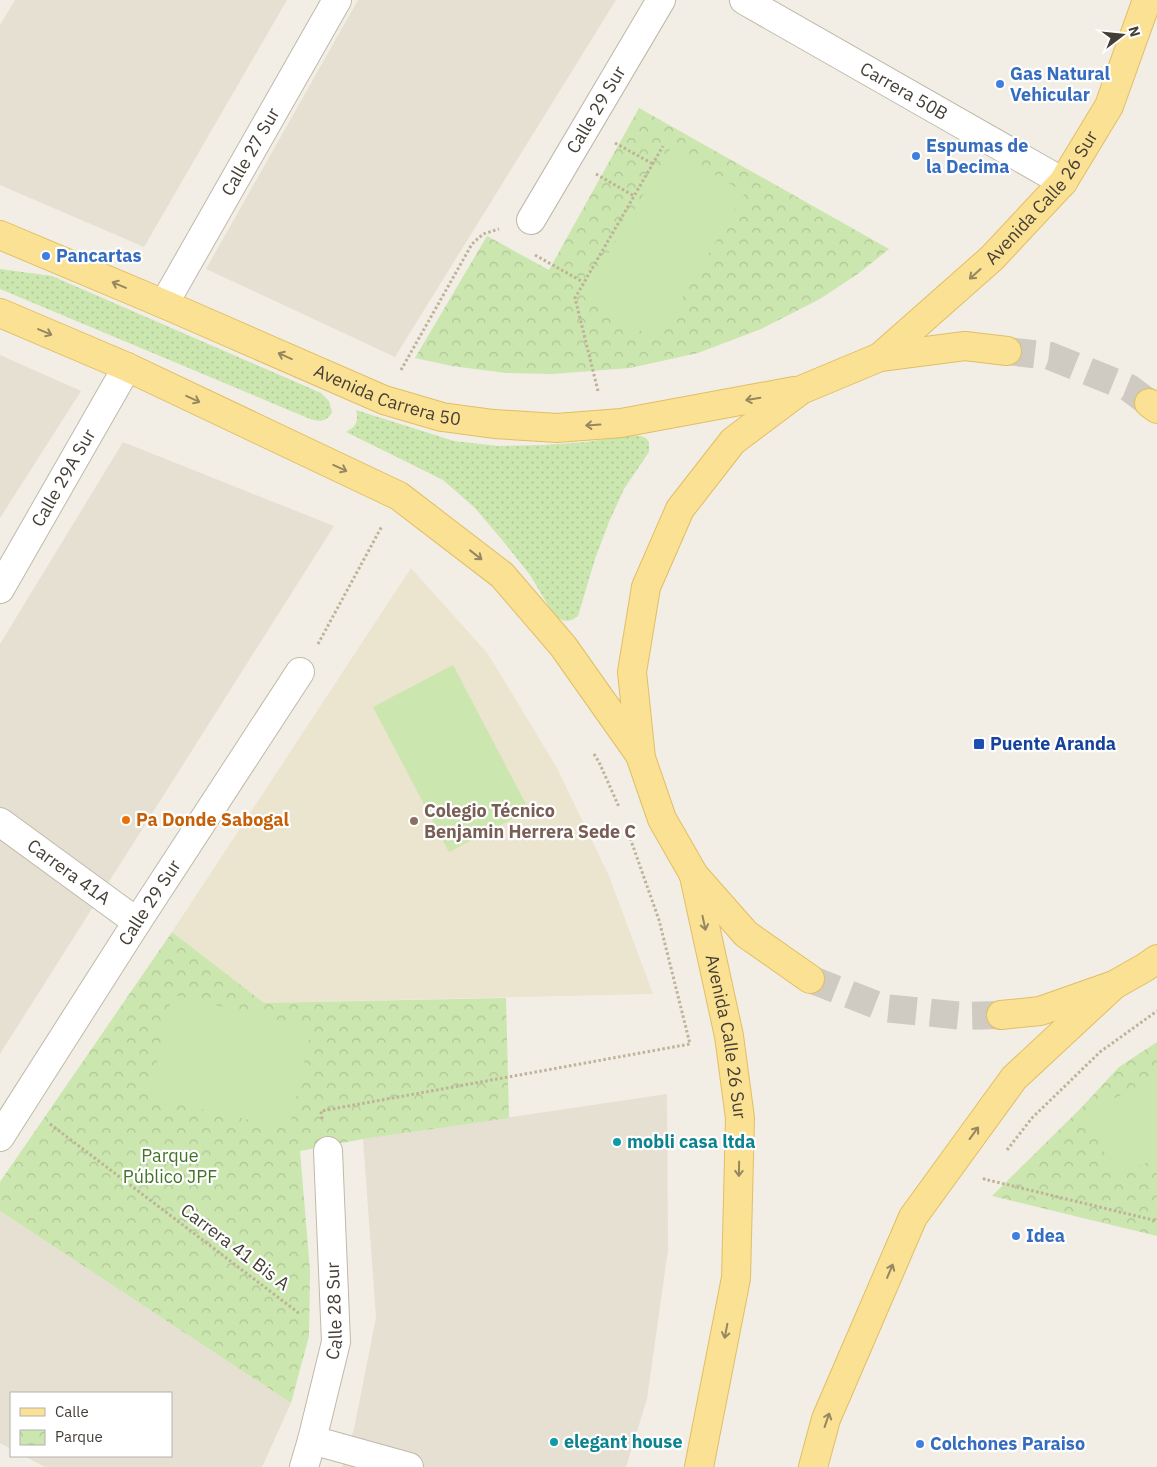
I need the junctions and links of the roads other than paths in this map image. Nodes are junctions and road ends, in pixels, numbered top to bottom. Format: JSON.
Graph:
{"nodes":[{"id":1,"x":337,"y":0,"type":"edge"},
{"id":2,"x":661,"y":0,"type":"edge"},
{"id":3,"x":744,"y":0,"type":"edge"},
{"id":4,"x":1147,"y":0,"type":"edge"},
{"id":5,"x":1063,"y":182,"type":"junction"},
{"id":6,"x":531,"y":220,"type":"road end"},
{"id":7,"x":0,"y":235,"type":"edge"},
{"id":8,"x":164,"y":304,"type":"junction"},
{"id":9,"x":0,"y":313,"type":"edge"},
{"id":10,"x":1007,"y":351,"type":"tunnel mouth"},
{"id":11,"x":880,"y":357,"type":"junction"},
{"id":12,"x":127,"y":367,"type":"junction"},
{"id":13,"x":801,"y":390,"type":"junction"},
{"id":14,"x":0,"y":589,"type":"edge"},
{"id":15,"x":300,"y":672,"type":"road end"},
{"id":16,"x":641,"y":758,"type":"junction"},
{"id":17,"x":0,"y":822,"type":"edge"},
{"id":18,"x":694,"y":875,"type":"junction"},
{"id":19,"x":137,"y":922,"type":"junction"},
{"id":20,"x":1157,"y":959,"type":"edge"},
{"id":21,"x":810,"y":979,"type":"tunnel mouth"},
{"id":22,"x":1114,"y":985,"type":"junction"},
{"id":23,"x":1001,"y":1015,"type":"tunnel mouth"},
{"id":24,"x":0,"y":1137,"type":"edge"},
{"id":25,"x":328,"y":1151,"type":"road end"},
{"id":26,"x":312,"y":1440,"type":"junction"},
{"id":27,"x":304,"y":1467,"type":"edge"},
{"id":28,"x":409,"y":1467,"type":"edge"},
{"id":29,"x":698,"y":1467,"type":"edge"},
{"id":30,"x":813,"y":1467,"type":"edge"}],
"edges":[{"from":1,"to":8,"type":"street","name":"Calle 27 Sur"},
{"from":2,"to":6,"type":"street","name":"Calle 29 Sur"},
{"from":3,"to":5,"type":"street","name":"Carrera 50B"},
{"from":4,"to":5,"type":"main road","name":"Avenida Calle 26 Sur"},
{"from":5,"to":11,"type":"main road","name":"Avenida Calle 26 Sur","one_way":true},
{"from":8,"to":7,"type":"main road","name":"Avenida Carrera 50","one_way":true},
{"from":13,"to":8,"type":"main road","name":"Avenida Carrera 50","one_way":true},
{"from":9,"to":12,"type":"main road","one_way":true},
{"from":10,"to":11,"type":"main road"},
{"from":11,"to":13,"type":"main road"},
{"from":12,"to":14,"type":"street","name":"Calle 29A Sur"},
{"from":12,"to":16,"type":"main road","one_way":true},
{"from":13,"to":16,"type":"main road"},
{"from":15,"to":19,"type":"street","name":"Calle 29 Sur"},
{"from":16,"to":18,"type":"main road"},
{"from":17,"to":19,"type":"street","name":"Carrera 41A"},
{"from":18,"to":21,"type":"main road"},
{"from":18,"to":29,"type":"main road","name":"Avenida Calle 26 Sur","one_way":true},
{"from":19,"to":24,"type":"street","name":"Calle 29 Sur"},
{"from":20,"to":22,"type":"main road"},
{"from":22,"to":23,"type":"main road"},
{"from":30,"to":22,"type":"main road","one_way":true},
{"from":25,"to":26,"type":"street","name":"Calle 28 Sur"},
{"from":26,"to":27,"type":"street","name":"Calle 28 Sur"},
{"from":26,"to":28,"type":"street"}]}
